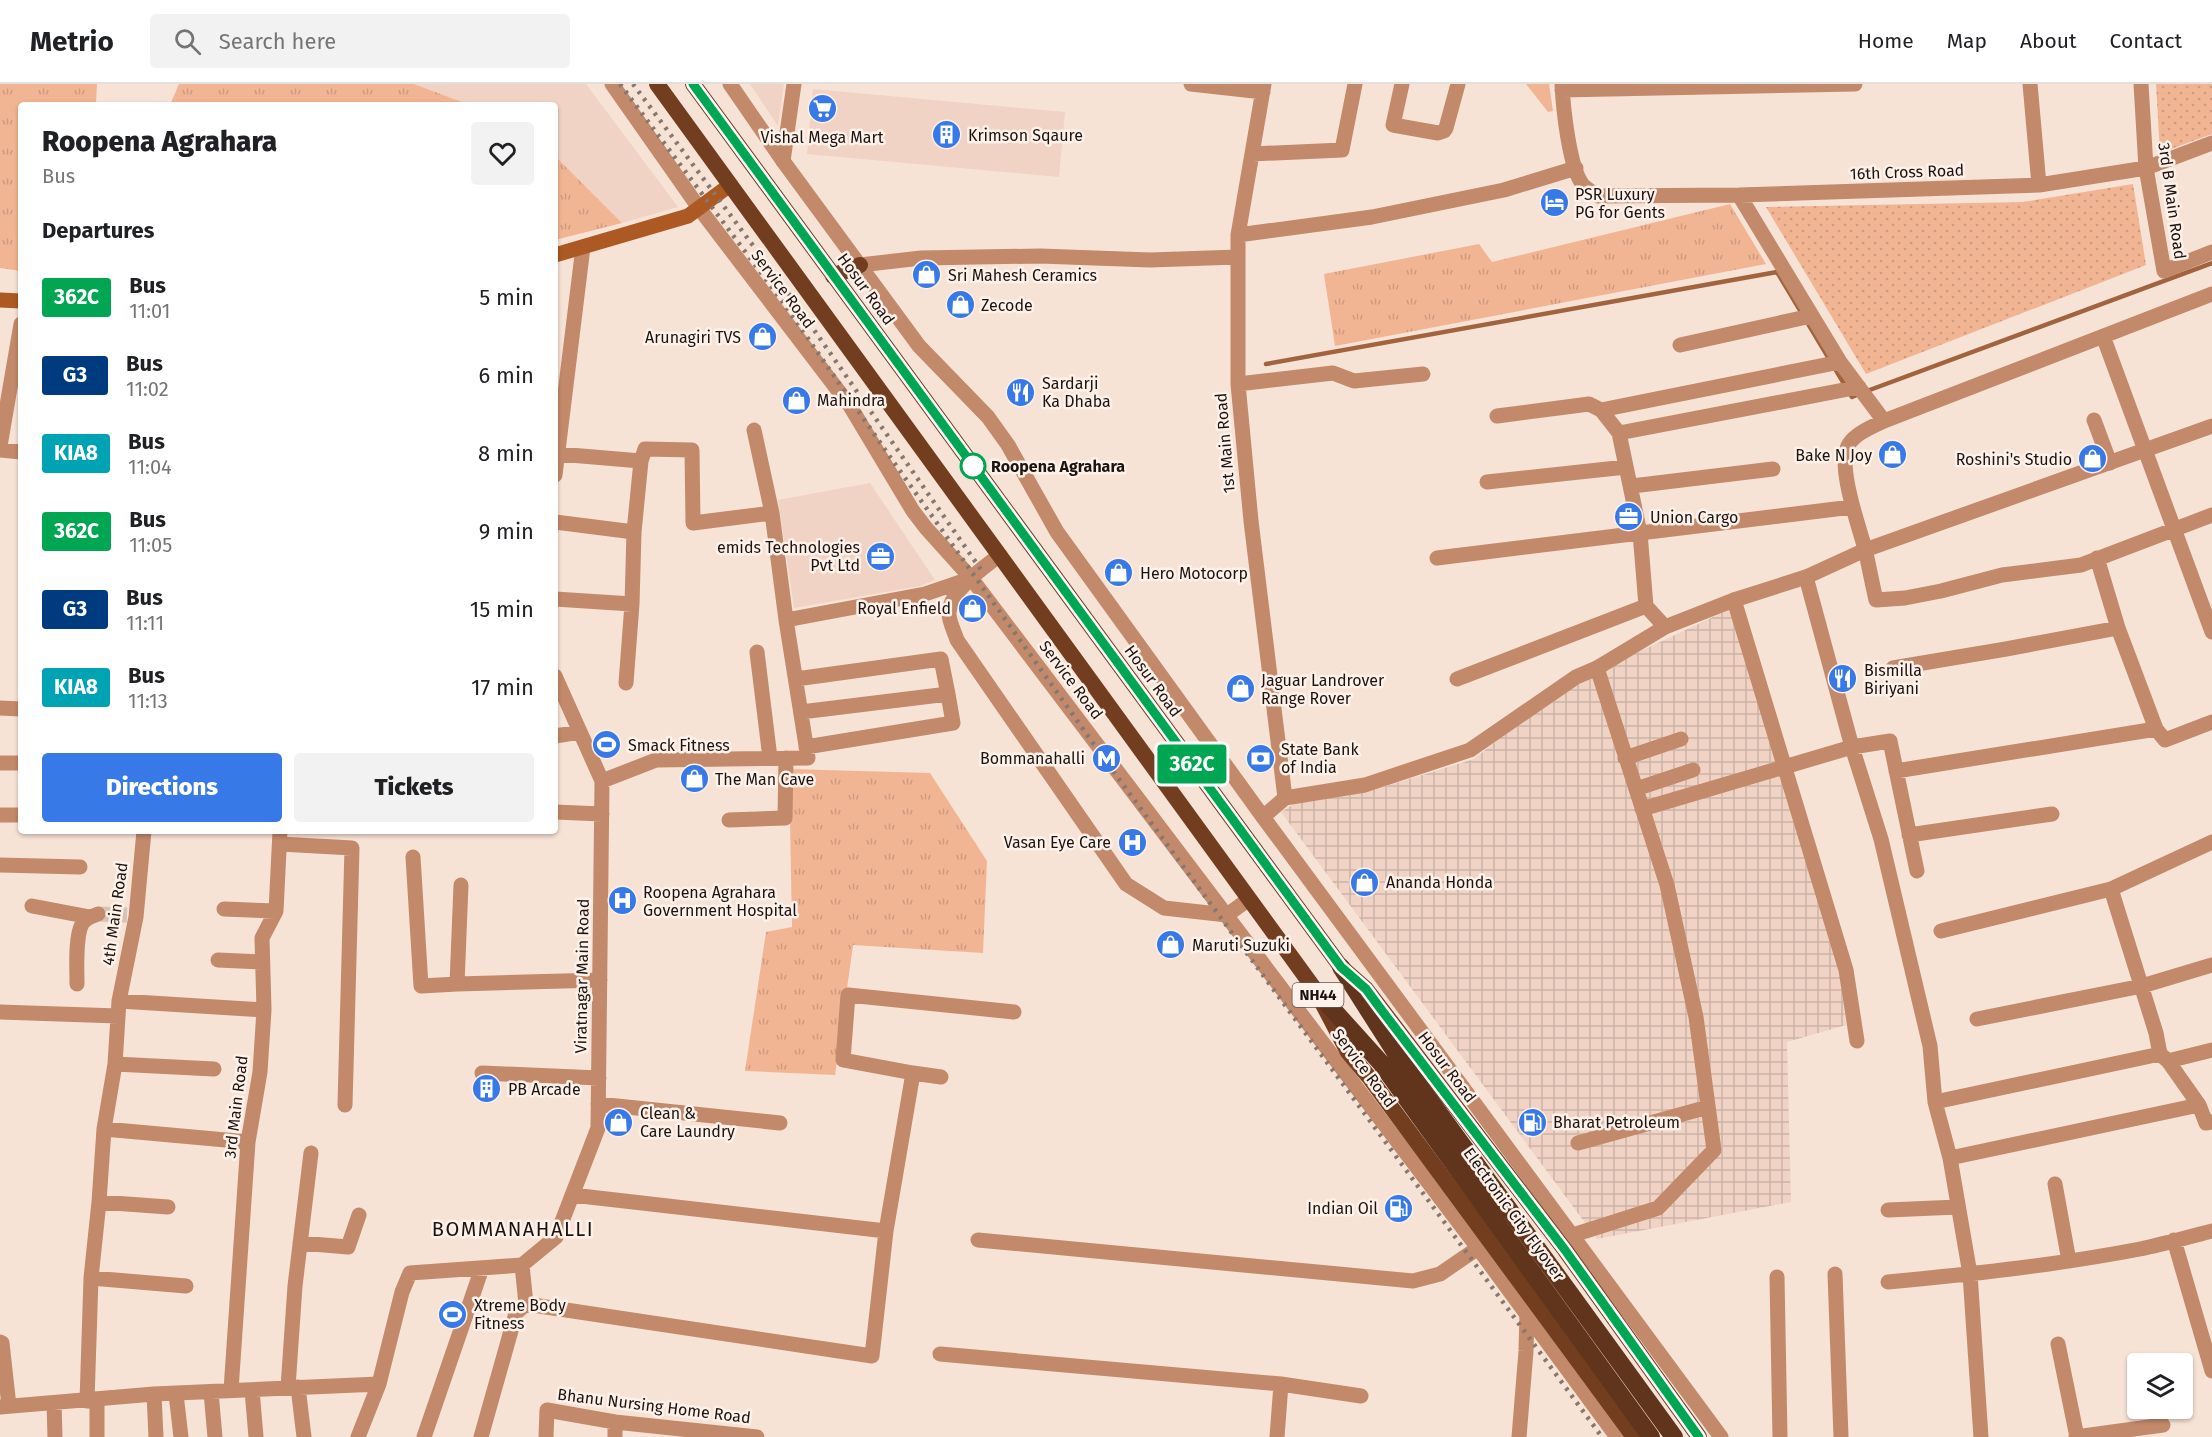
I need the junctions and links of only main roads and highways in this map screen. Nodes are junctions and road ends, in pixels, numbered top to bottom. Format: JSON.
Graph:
{"nodes":[{"id":1,"x":657,"y":84,"type":"edge"},
{"id":2,"x":693,"y":84,"type":"edge"},
{"id":3,"x":730,"y":185,"type":"junction"},
{"id":4,"x":558,"y":254,"type":"edge"},
{"id":5,"x":860,"y":265,"type":"road end"},
{"id":6,"x":833,"y":276,"type":"junction"},
{"id":7,"x":0,"y":300,"type":"edge"},
{"id":8,"x":18,"y":301,"type":"edge"},
{"id":9,"x":1341,"y":967,"type":"junction"},
{"id":10,"x":1316,"y":991,"type":"junction"},
{"id":11,"x":1628,"y":1389,"type":"junction"},
{"id":12,"x":1634,"y":1437,"type":"edge"},
{"id":13,"x":1651,"y":1437,"type":"edge"},
{"id":14,"x":1674,"y":1437,"type":"edge"},
{"id":15,"x":1699,"y":1437,"type":"edge"}],
"edges":[{"from":1,"to":3,"type":"highway","number":"NH44"},
{"from":2,"to":6,"type":"highway","name":"Hosur Road","number":"NH44"},
{"from":3,"to":4,"type":"main road"},
{"from":3,"to":10,"type":"highway","number":"NH44"},
{"from":5,"to":6,"type":"highway"},
{"from":6,"to":9,"type":"highway","name":"Hosur Road","number":"NH44"},
{"from":7,"to":8,"type":"main road"},
{"from":9,"to":11,"type":"highway","name":"Electronic City Flyover"},
{"from":9,"to":15,"type":"highway","name":"Hosur Road","number":"NH44"},
{"from":10,"to":11,"type":"highway","name":"Electronic City Flyover"},
{"from":10,"to":12,"type":"highway","number":"NH44"},
{"from":11,"to":13,"type":"highway","name":"Electronic City Flyover"},
{"from":11,"to":14,"type":"highway","name":"Electronic City Flyover"}]}
